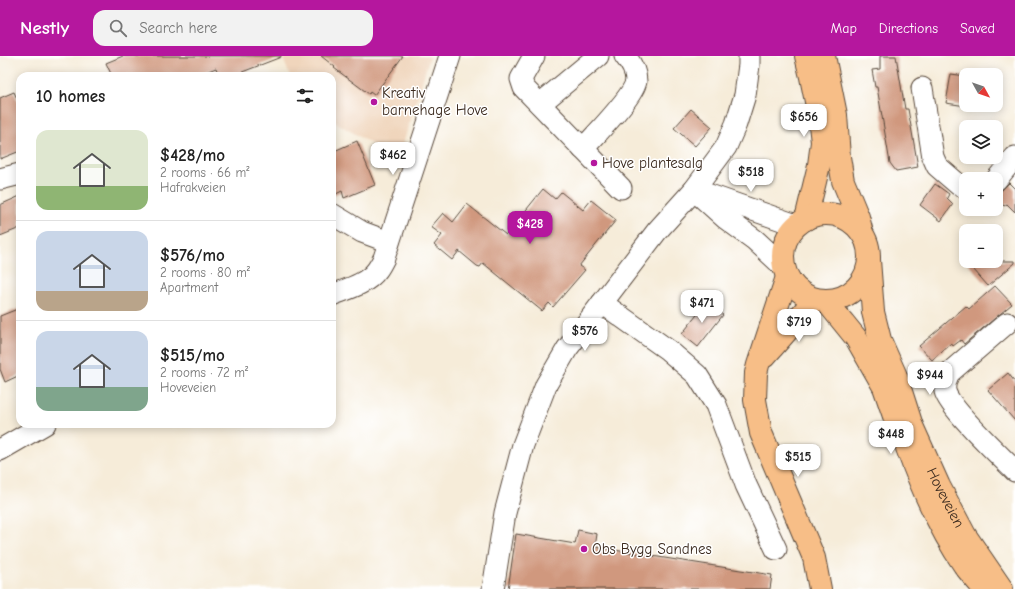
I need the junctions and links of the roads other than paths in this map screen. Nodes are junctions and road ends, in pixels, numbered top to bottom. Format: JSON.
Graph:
{"nodes":[{"id":1,"x":450,"y":56,"type":"edge"},
{"id":2,"x":534,"y":56,"type":"edge"},
{"id":3,"x":598,"y":56,"type":"edge"},
{"id":4,"x":625,"y":56,"type":"edge"},
{"id":5,"x":749,"y":56,"type":"edge"},
{"id":6,"x":806,"y":56,"type":"edge"},
{"id":7,"x":824,"y":56,"type":"edge"},
{"id":8,"x":922,"y":88,"type":"dead end"},
{"id":9,"x":540,"y":104,"type":"junction"},
{"id":10,"x":583,"y":149,"type":"junction"},
{"id":11,"x":1015,"y":157,"type":"edge"},
{"id":12,"x":1003,"y":172,"type":"edge"},
{"id":13,"x":16,"y":175,"type":"edge"},
{"id":14,"x":0,"y":179,"type":"edge"},
{"id":15,"x":959,"y":185,"type":"edge"},
{"id":16,"x":621,"y":188,"type":"dead end"},
{"id":17,"x":694,"y":190,"type":"junction"},
{"id":18,"x":336,"y":216,"type":"edge"},
{"id":19,"x":801,"y":222,"type":"junction"},
{"id":20,"x":863,"y":234,"type":"junction"},
{"id":21,"x":389,"y":242,"type":"junction"},
{"id":22,"x":869,"y":260,"type":"junction"},
{"id":23,"x":786,"y":272,"type":"junction"},
{"id":24,"x":336,"y":293,"type":"edge"},
{"id":25,"x":820,"y":300,"type":"junction"},
{"id":26,"x":602,"y":303,"type":"junction"},
{"id":27,"x":1007,"y":324,"type":"dead end"},
{"id":28,"x":758,"y":365,"type":"junction"},
{"id":29,"x":38,"y":428,"type":"edge"},
{"id":30,"x":0,"y":450,"type":"edge"},
{"id":31,"x":1015,"y":471,"type":"edge"},
{"id":32,"x":776,"y":548,"type":"dead end"},
{"id":33,"x":493,"y":589,"type":"edge"},
{"id":34,"x":820,"y":589,"type":"edge"},
{"id":35,"x":984,"y":589,"type":"edge"},
{"id":36,"x":1002,"y":589,"type":"edge"}],
"edges":[{"from":1,"to":21,"type":"street"},
{"from":2,"to":9,"type":"street"},
{"from":3,"to":9,"type":"street"},
{"from":4,"to":10,"type":"street"},
{"from":5,"to":17,"type":"street"},
{"from":6,"to":19,"type":"main road"},
{"from":7,"to":20,"type":"main road"},
{"from":8,"to":15,"type":"street"},
{"from":9,"to":10,"type":"street"},
{"from":10,"to":16,"type":"street"},
{"from":11,"to":12,"type":"street"},
{"from":13,"to":14,"type":"street"},
{"from":17,"to":19,"type":"street"},
{"from":17,"to":23,"type":"street"},
{"from":17,"to":26,"type":"street"},
{"from":18,"to":21,"type":"street"},
{"from":19,"to":20,"type":"main road"},
{"from":19,"to":23,"type":"main road"},
{"from":20,"to":22,"type":"main road"},
{"from":21,"to":24,"type":"street"},
{"from":22,"to":25,"type":"main road"},
{"from":22,"to":36,"type":"main road","name":"Hoveveien"},
{"from":23,"to":25,"type":"main road"},
{"from":23,"to":28,"type":"main road"},
{"from":25,"to":28,"type":"main road"},
{"from":25,"to":35,"type":"main road","name":"Hoveveien"},
{"from":26,"to":32,"type":"street"},
{"from":26,"to":33,"type":"street"},
{"from":27,"to":31,"type":"street"},
{"from":28,"to":34,"type":"main road"},
{"from":29,"to":30,"type":"street"}]}
